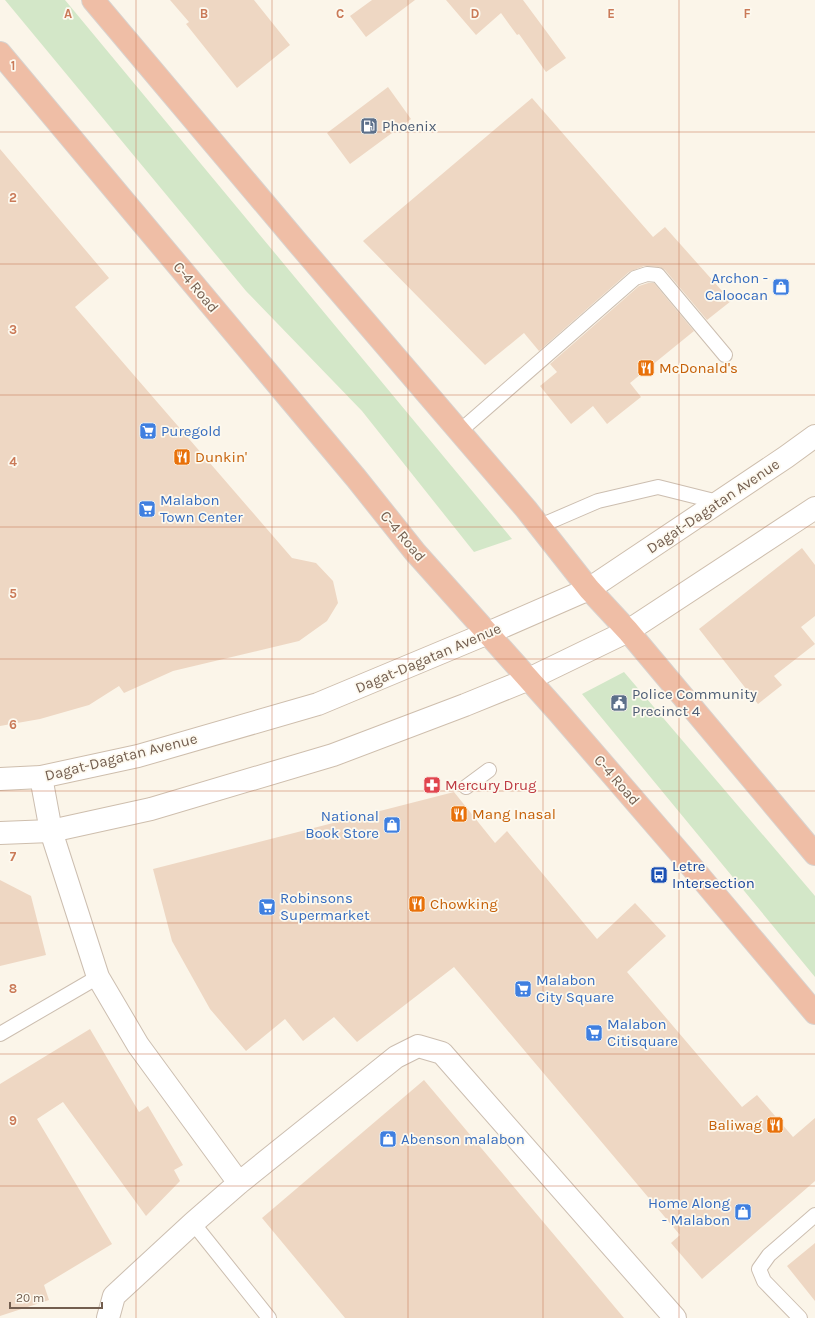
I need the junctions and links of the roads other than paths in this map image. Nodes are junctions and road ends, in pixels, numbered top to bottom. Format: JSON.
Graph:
{"nodes":[{"id":1,"x":93,"y":0,"type":"edge"},
{"id":2,"x":0,"y":52,"type":"edge"},
{"id":3,"x":725,"y":355,"type":"dead end"},
{"id":4,"x":460,"y":431,"type":"junction"},
{"id":5,"x":815,"y":436,"type":"edge"},
{"id":6,"x":718,"y":502,"type":"junction"},
{"id":7,"x":815,"y":508,"type":"edge"},
{"id":8,"x":540,"y":526,"type":"junction"},
{"id":9,"x":589,"y":589,"type":"junction"},
{"id":10,"x":628,"y":632,"type":"junction"},
{"id":11,"x":488,"y":633,"type":"junction"},
{"id":12,"x":529,"y":679,"type":"junction"},
{"id":13,"x":488,"y":770,"type":"dead end"},
{"id":14,"x":41,"y":777,"type":"junction"},
{"id":15,"x":0,"y":779,"type":"edge"},
{"id":16,"x":466,"y":787,"type":"dead end"},
{"id":17,"x":52,"y":831,"type":"junction"},
{"id":18,"x":0,"y":833,"type":"edge"},
{"id":19,"x":815,"y":854,"type":"edge"},
{"id":20,"x":98,"y":977,"type":"junction"},
{"id":21,"x":815,"y":1013,"type":"edge"},
{"id":22,"x":0,"y":1034,"type":"edge"},
{"id":23,"x":239,"y":1183,"type":"junction"},
{"id":24,"x":815,"y":1216,"type":"edge"},
{"id":25,"x":193,"y":1223,"type":"junction"},
{"id":26,"x":108,"y":1318,"type":"edge"},
{"id":27,"x":269,"y":1318,"type":"edge"},
{"id":28,"x":675,"y":1318,"type":"edge"},
{"id":29,"x":800,"y":1318,"type":"edge"}],
"edges":[{"from":1,"to":4,"type":"highway"},
{"from":2,"to":11,"type":"highway","name":"C-4 Road"},
{"from":3,"to":4,"type":"lane"},
{"from":4,"to":8,"type":"highway"},
{"from":5,"to":6,"type":"main road","name":"Dagat-Dagatan Avenue"},
{"from":6,"to":8,"type":"lane"},
{"from":6,"to":9,"type":"main road","name":"Dagat-Dagatan Avenue"},
{"from":7,"to":10,"type":"main road"},
{"from":8,"to":9,"type":"highway"},
{"from":9,"to":10,"type":"highway"},
{"from":9,"to":11,"type":"main road","name":"Dagat-Dagatan Avenue"},
{"from":10,"to":12,"type":"main road"},
{"from":10,"to":19,"type":"highway"},
{"from":11,"to":12,"type":"highway","name":"C-4 Road"},
{"from":11,"to":14,"type":"main road","name":"Dagat-Dagatan Avenue"},
{"from":12,"to":17,"type":"main road"},
{"from":12,"to":21,"type":"highway","name":"C-4 Road"},
{"from":13,"to":16,"type":"lane"},
{"from":14,"to":15,"type":"main road","name":"Dagat-Dagatan Avenue"},
{"from":14,"to":17,"type":"main road"},
{"from":17,"to":18,"type":"main road"},
{"from":17,"to":20,"type":"main road"},
{"from":20,"to":22,"type":"lane"},
{"from":20,"to":23,"type":"main road"},
{"from":23,"to":25,"type":"main road"},
{"from":23,"to":28,"type":"main road"},
{"from":24,"to":29,"type":"lane"},
{"from":25,"to":26,"type":"main road"},
{"from":25,"to":27,"type":"lane"}]}
